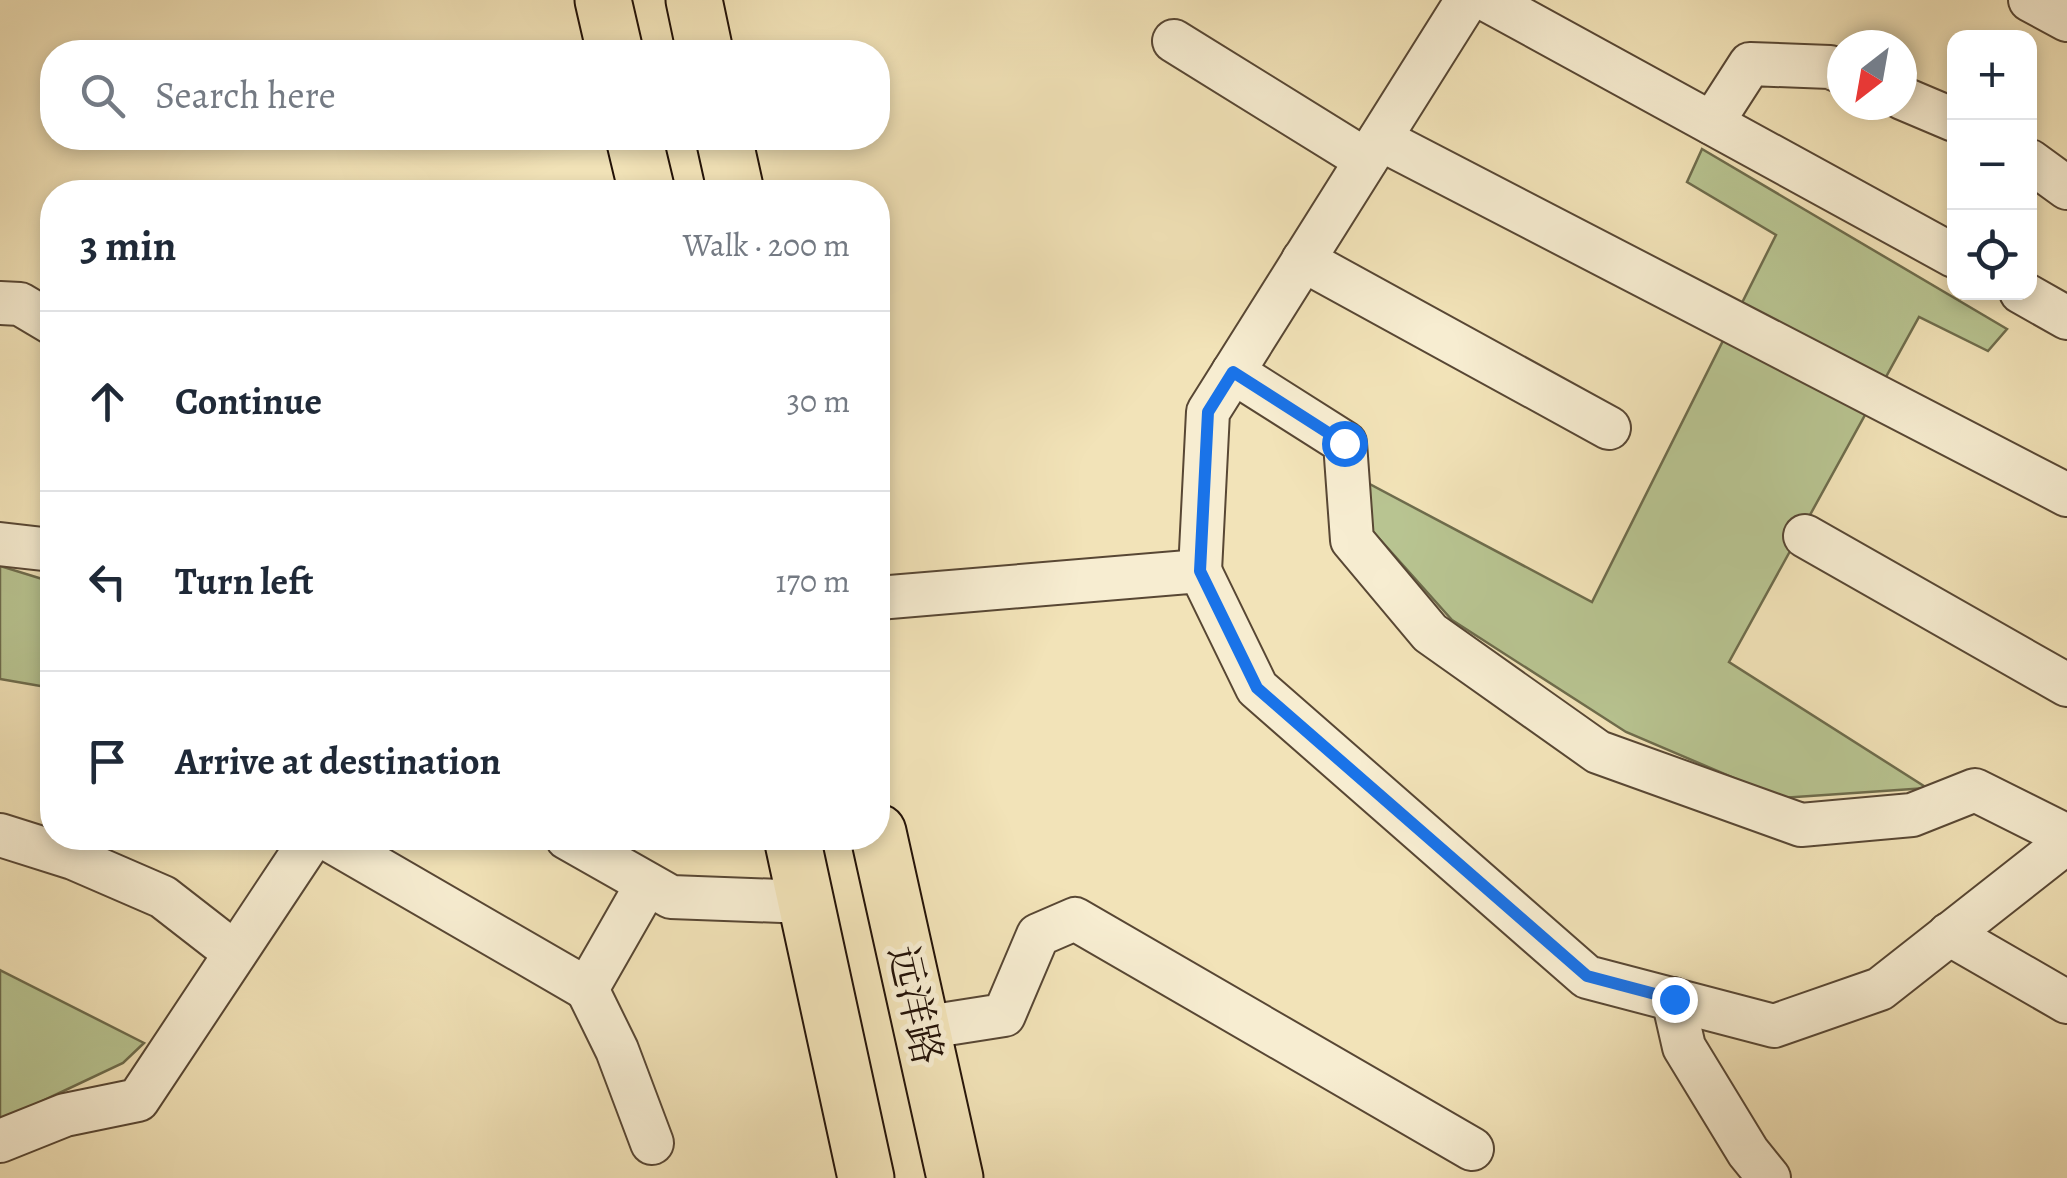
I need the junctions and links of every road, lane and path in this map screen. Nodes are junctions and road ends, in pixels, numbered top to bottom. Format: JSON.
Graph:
{"nodes":[{"id":1,"x":603,"y":0,"type":"edge"},
{"id":2,"x":694,"y":0,"type":"edge"},
{"id":3,"x":1467,"y":0,"type":"edge"},
{"id":4,"x":1487,"y":0,"type":"edge"},
{"id":5,"x":2030,"y":0,"type":"edge"},
{"id":6,"x":2067,"y":20,"type":"edge"},
{"id":7,"x":612,"y":40,"type":"edge"},
{"id":8,"x":702,"y":40,"type":"edge"},
{"id":9,"x":1174,"y":41,"type":"dead end"},
{"id":10,"x":1827,"y":68,"type":"edge"},
{"id":11,"x":1917,"y":104,"type":"edge"},
{"id":12,"x":1947,"y":117,"type":"edge"},
{"id":13,"x":1712,"y":123,"type":"junction"},
{"id":14,"x":1373,"y":149,"type":"junction"},
{"id":15,"x":637,"y":150,"type":"edge"},
{"id":16,"x":727,"y":150,"type":"edge"},
{"id":17,"x":2037,"y":167,"type":"edge"},
{"id":18,"x":644,"y":180,"type":"edge"},
{"id":19,"x":733,"y":180,"type":"edge"},
{"id":20,"x":2067,"y":188,"type":"edge"},
{"id":21,"x":1947,"y":252,"type":"edge"},
{"id":22,"x":1304,"y":260,"type":"junction"},
{"id":23,"x":2035,"y":300,"type":"edge"},
{"id":24,"x":0,"y":302,"type":"edge"},
{"id":25,"x":40,"y":315,"type":"edge"},
{"id":26,"x":2067,"y":318,"type":"edge"},
{"id":27,"x":1233,"y":372,"type":"junction"},
{"id":28,"x":1609,"y":428,"type":"dead end"},
{"id":29,"x":2067,"y":495,"type":"edge"},
{"id":30,"x":1805,"y":536,"type":"dead end"},
{"id":31,"x":0,"y":544,"type":"edge"},
{"id":32,"x":40,"y":549,"type":"edge"},
{"id":33,"x":1200,"y":571,"type":"junction"},
{"id":34,"x":890,"y":597,"type":"edge"},
{"id":35,"x":2067,"y":685,"type":"edge"},
{"id":36,"x":0,"y":836,"type":"edge"},
{"id":37,"x":2067,"y":839,"type":"edge"},
{"id":38,"x":40,"y":848,"type":"edge"},
{"id":39,"x":46,"y":850,"type":"edge"},
{"id":40,"x":304,"y":850,"type":"edge"},
{"id":41,"x":347,"y":850,"type":"edge"},
{"id":42,"x":588,"y":850,"type":"edge"},
{"id":43,"x":795,"y":850,"type":"edge"},
{"id":44,"x":882,"y":850,"type":"edge"},
{"id":45,"x":647,"y":884,"type":"junction"},
{"id":46,"x":807,"y":902,"type":"junction"},
{"id":47,"x":1950,"y":934,"type":"junction"},
{"id":48,"x":235,"y":953,"type":"junction"},
{"id":49,"x":587,"y":990,"type":"junction"},
{"id":50,"x":1674,"y":999,"type":"junction"},
{"id":51,"x":2067,"y":1002,"type":"edge"},
{"id":52,"x":921,"y":1028,"type":"junction"},
{"id":53,"x":0,"y":1141,"type":"edge"},
{"id":54,"x":652,"y":1143,"type":"dead end"},
{"id":55,"x":1472,"y":1149,"type":"dead end"},
{"id":56,"x":866,"y":1178,"type":"edge"},
{"id":57,"x":954,"y":1178,"type":"edge"},
{"id":58,"x":1769,"y":1178,"type":"edge"}],
"edges":[{"from":1,"to":7,"type":"highway"},
{"from":2,"to":8,"type":"highway"},
{"from":3,"to":14,"type":"street"},
{"from":4,"to":13,"type":"street"},
{"from":5,"to":6,"type":"street"},
{"from":9,"to":14,"type":"street"},
{"from":10,"to":13,"type":"street"},
{"from":11,"to":12,"type":"street"},
{"from":13,"to":21,"type":"street"},
{"from":14,"to":22,"type":"street"},
{"from":14,"to":29,"type":"street"},
{"from":15,"to":18,"type":"highway"},
{"from":16,"to":19,"type":"highway"},
{"from":17,"to":20,"type":"street"},
{"from":22,"to":27,"type":"street"},
{"from":22,"to":28,"type":"street"},
{"from":23,"to":26,"type":"street"},
{"from":24,"to":25,"type":"street"},
{"from":27,"to":33,"type":"street"},
{"from":27,"to":37,"type":"street"},
{"from":30,"to":35,"type":"street"},
{"from":31,"to":32,"type":"street"},
{"from":33,"to":34,"type":"street"},
{"from":33,"to":50,"type":"street"},
{"from":36,"to":38,"type":"street"},
{"from":37,"to":47,"type":"street"},
{"from":39,"to":48,"type":"street"},
{"from":40,"to":48,"type":"street"},
{"from":41,"to":49,"type":"street"},
{"from":42,"to":45,"type":"street"},
{"from":43,"to":46,"type":"highway"},
{"from":44,"to":52,"type":"highway","name":"远洋路"},
{"from":45,"to":46,"type":"street"},
{"from":45,"to":49,"type":"street"},
{"from":46,"to":56,"type":"highway"},
{"from":47,"to":50,"type":"street"},
{"from":47,"to":51,"type":"street"},
{"from":48,"to":53,"type":"street"},
{"from":49,"to":54,"type":"street"},
{"from":50,"to":58,"type":"street"},
{"from":52,"to":55,"type":"street"},
{"from":52,"to":57,"type":"highway","name":"远洋路"}]}
